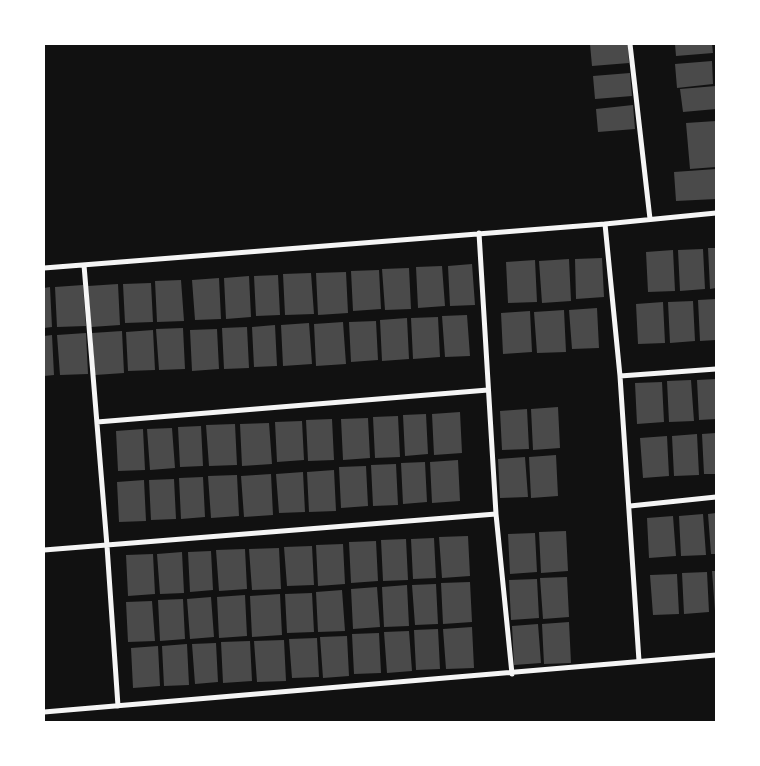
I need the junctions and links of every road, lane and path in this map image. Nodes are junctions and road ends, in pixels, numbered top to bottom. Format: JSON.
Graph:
{"nodes":[{"id":1,"x":630,"y":44,"type":"edge"},
{"id":2,"x":716,"y":213,"type":"edge"},
{"id":3,"x":650,"y":219,"type":"junction"},
{"id":4,"x":606,"y":224,"type":"junction"},
{"id":5,"x":479,"y":233,"type":"junction"},
{"id":6,"x":84,"y":265,"type":"junction"},
{"id":7,"x":44,"y":268,"type":"edge"},
{"id":8,"x":716,"y":369,"type":"edge"},
{"id":9,"x":620,"y":376,"type":"junction"},
{"id":10,"x":488,"y":390,"type":"junction"},
{"id":11,"x":97,"y":422,"type":"junction"},
{"id":12,"x":716,"y":497,"type":"edge"},
{"id":13,"x":630,"y":506,"type":"junction"},
{"id":14,"x":496,"y":514,"type":"junction"},
{"id":15,"x":107,"y":546,"type":"junction"},
{"id":16,"x":44,"y":550,"type":"edge"},
{"id":17,"x":716,"y":655,"type":"edge"},
{"id":18,"x":639,"y":661,"type":"junction"},
{"id":19,"x":512,"y":674,"type":"junction"},
{"id":20,"x":118,"y":706,"type":"junction"},
{"id":21,"x":44,"y":712,"type":"edge"}],
"edges":[{"from":1,"to":3,"type":"street"},
{"from":2,"to":3,"type":"street"},
{"from":3,"to":4,"type":"street"},
{"from":4,"to":5,"type":"street"},
{"from":4,"to":9,"type":"street"},
{"from":5,"to":6,"type":"street"},
{"from":5,"to":10,"type":"street"},
{"from":6,"to":7,"type":"street"},
{"from":6,"to":11,"type":"street"},
{"from":8,"to":9,"type":"street"},
{"from":9,"to":13,"type":"street"},
{"from":10,"to":11,"type":"street"},
{"from":10,"to":14,"type":"street"},
{"from":11,"to":15,"type":"street"},
{"from":12,"to":13,"type":"street"},
{"from":13,"to":18,"type":"street"},
{"from":14,"to":15,"type":"street"},
{"from":14,"to":19,"type":"street"},
{"from":15,"to":16,"type":"street"},
{"from":15,"to":20,"type":"street"},
{"from":17,"to":18,"type":"street"},
{"from":18,"to":19,"type":"street"},
{"from":19,"to":20,"type":"street"},
{"from":20,"to":21,"type":"street"}]}
